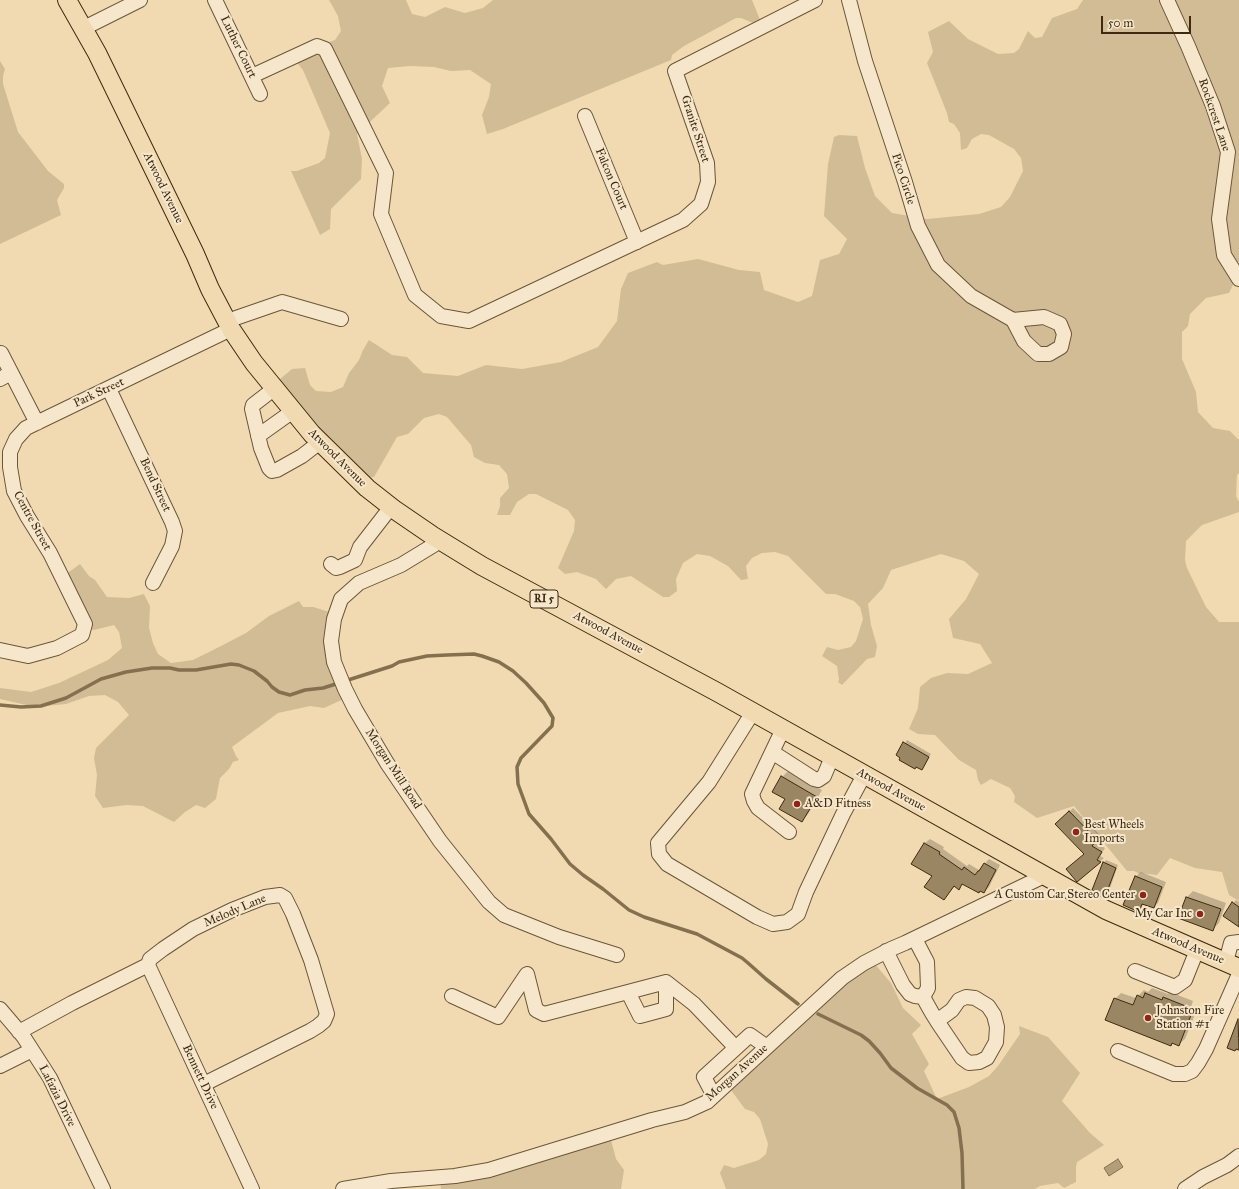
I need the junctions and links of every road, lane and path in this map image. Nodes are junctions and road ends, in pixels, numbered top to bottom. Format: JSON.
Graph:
{"nodes":[{"id":1,"x":67,"y":0,"type":"edge"},
{"id":2,"x":140,"y":0,"type":"edge"},
{"id":3,"x":215,"y":0,"type":"edge"},
{"id":4,"x":815,"y":0,"type":"edge"},
{"id":5,"x":849,"y":0,"type":"edge"},
{"id":6,"x":1166,"y":0,"type":"edge"},
{"id":7,"x":84,"y":28,"type":"junction"},
{"id":8,"x":252,"y":76,"type":"junction"},
{"id":9,"x":260,"y":94,"type":"dead end"},
{"id":10,"x":585,"y":116,"type":"dead end"},
{"id":11,"x":637,"y":242,"type":"junction"},
{"id":12,"x":1239,"y":279,"type":"edge"},
{"id":13,"x":341,"y":319,"type":"dead end"},
{"id":14,"x":1013,"y":320,"type":"dead end"},
{"id":15,"x":229,"y":325,"type":"junction"},
{"id":16,"x":1,"y":353,"type":"dead end"},
{"id":17,"x":6,"y":376,"type":"edge"},
{"id":18,"x":274,"y":388,"type":"junction"},
{"id":19,"x":109,"y":389,"type":"junction"},
{"id":20,"x":293,"y":411,"type":"junction"},
{"id":21,"x":37,"y":423,"type":"junction"},
{"id":22,"x":258,"y":436,"type":"junction"},
{"id":23,"x":320,"y":442,"type":"junction"},
{"id":24,"x":391,"y":507,"type":"junction"},
{"id":25,"x":442,"y":540,"type":"junction"},
{"id":26,"x":331,"y":564,"type":"dead end"},
{"id":27,"x":153,"y":584,"type":"dead end"},
{"id":28,"x":0,"y":650,"type":"edge"},
{"id":29,"x":753,"y":712,"type":"junction"},
{"id":30,"x":783,"y":729,"type":"junction"},
{"id":31,"x":772,"y":752,"type":"junction"},
{"id":32,"x":832,"y":757,"type":"junction"},
{"id":33,"x":864,"y":775,"type":"junction"},
{"id":34,"x":789,"y":832,"type":"dead end"},
{"id":35,"x":1044,"y":876,"type":"junction"},
{"id":36,"x":914,"y":939,"type":"junction"},
{"id":37,"x":1239,"y":942,"type":"edge"},
{"id":38,"x":1197,"y":950,"type":"junction"},
{"id":39,"x":886,"y":951,"type":"junction"},
{"id":40,"x":617,"y":955,"type":"dead end"},
{"id":41,"x":148,"y":965,"type":"junction"},
{"id":42,"x":1235,"y":968,"type":"edge"},
{"id":43,"x":1135,"y":971,"type":"dead end"},
{"id":44,"x":666,"y":982,"type":"junction"},
{"id":45,"x":628,"y":992,"type":"junction"},
{"id":46,"x":452,"y":996,"type":"dead end"},
{"id":47,"x":923,"y":997,"type":"junction"},
{"id":48,"x":0,"y":1010,"type":"edge"},
{"id":49,"x":937,"y":1021,"type":"junction"},
{"id":50,"x":19,"y":1032,"type":"junction"},
{"id":51,"x":767,"y":1047,"type":"junction"},
{"id":52,"x":736,"y":1048,"type":"junction"},
{"id":53,"x":32,"y":1050,"type":"junction"},
{"id":54,"x":1118,"y":1050,"type":"dead end"},
{"id":55,"x":0,"y":1066,"type":"edge"},
{"id":56,"x":204,"y":1084,"type":"junction"},
{"id":57,"x":714,"y":1096,"type":"junction"},
{"id":58,"x":1239,"y":1156,"type":"edge"},
{"id":59,"x":103,"y":1189,"type":"edge"},
{"id":60,"x":252,"y":1189,"type":"edge"},
{"id":61,"x":343,"y":1189,"type":"edge"},
{"id":62,"x":1185,"y":1189,"type":"edge"}],
"edges":[{"from":1,"to":7,"type":"main road","name":"Atwood Avenue","number":"RI 5"},
{"from":2,"to":7,"type":"street"},
{"from":3,"to":8,"type":"street","name":"Luther Court"},
{"from":4,"to":11,"type":"street","name":"Granite Street"},
{"from":5,"to":14,"type":"street","name":"Pico Circle"},
{"from":6,"to":12,"type":"street","name":"Rockcrest Lane"},
{"from":7,"to":15,"type":"main road","name":"Atwood Avenue","number":"RI 5"},
{"from":8,"to":9,"type":"street","name":"Luther Court"},
{"from":8,"to":11,"type":"street","name":"Granite Street"},
{"from":10,"to":11,"type":"street","name":"Falcon Court"},
{"from":13,"to":15,"type":"street"},
{"from":15,"to":18,"type":"main road","name":"Atwood Avenue","number":"RI 5"},
{"from":15,"to":19,"type":"street","name":"Park Street"},
{"from":16,"to":17,"type":"street"},
{"from":17,"to":21,"type":"street"},
{"from":18,"to":20,"type":"main road","name":"Atwood Avenue","number":"RI 5"},
{"from":18,"to":22,"type":"street"},
{"from":19,"to":21,"type":"street","name":"Park Street"},
{"from":19,"to":27,"type":"street","name":"Bend Street"},
{"from":20,"to":22,"type":"street"},
{"from":20,"to":23,"type":"main road","name":"Atwood Avenue","number":"RI 5"},
{"from":21,"to":28,"type":"street","name":"Centre Street"},
{"from":22,"to":23,"type":"street"},
{"from":23,"to":24,"type":"main road","name":"Atwood Avenue","number":"RI 5"},
{"from":24,"to":25,"type":"main road","name":"Atwood Avenue","number":"RI 5"},
{"from":24,"to":26,"type":"street"},
{"from":25,"to":29,"type":"main road","name":"Atwood Avenue","number":"RI 5"},
{"from":25,"to":40,"type":"street","name":"Morgan Mill Road"},
{"from":29,"to":30,"type":"main road","name":"Atwood Avenue","number":"RI 5"},
{"from":29,"to":33,"type":"street"},
{"from":30,"to":31,"type":"street"},
{"from":30,"to":32,"type":"main road","name":"Atwood Avenue","number":"RI 5"},
{"from":31,"to":32,"type":"street"},
{"from":31,"to":34,"type":"street"},
{"from":32,"to":33,"type":"main road","name":"Atwood Avenue","number":"RI 5"},
{"from":33,"to":35,"type":"main road","name":"Atwood Avenue","number":"RI 5"},
{"from":35,"to":36,"type":"street","name":"Morgan Avenue"},
{"from":35,"to":38,"type":"main road","name":"Atwood Avenue","number":"RI 5"},
{"from":36,"to":39,"type":"street","name":"Morgan Avenue"},
{"from":36,"to":47,"type":"street"},
{"from":37,"to":42,"type":"street"},
{"from":38,"to":42,"type":"main road","name":"Atwood Avenue","number":"RI 5"},
{"from":38,"to":43,"type":"street"},
{"from":39,"to":47,"type":"street"},
{"from":39,"to":51,"type":"street","name":"Morgan Avenue"},
{"from":41,"to":50,"type":"street","name":"Melody Lane"},
{"from":41,"to":56,"type":"street","name":"Bennett Drive"},
{"from":41,"to":56,"type":"street","name":"Melody Lane"},
{"from":42,"to":54,"type":"street"},
{"from":44,"to":45,"type":"street"},
{"from":44,"to":45,"type":"street"},
{"from":44,"to":52,"type":"street"},
{"from":45,"to":46,"type":"street"},
{"from":47,"to":49,"type":"street"},
{"from":48,"to":50,"type":"street","name":"Lafazia Drive"},
{"from":49,"to":49,"type":"street"},
{"from":50,"to":53,"type":"street","name":"Lafazia Drive"},
{"from":51,"to":52,"type":"street"},
{"from":51,"to":57,"type":"street","name":"Morgan Avenue"},
{"from":52,"to":57,"type":"street"},
{"from":53,"to":55,"type":"street"},
{"from":53,"to":59,"type":"street","name":"Lafazia Drive"},
{"from":56,"to":60,"type":"street","name":"Bennett Drive"},
{"from":57,"to":61,"type":"street","name":"Morgan Avenue"},
{"from":58,"to":62,"type":"street"}]}
